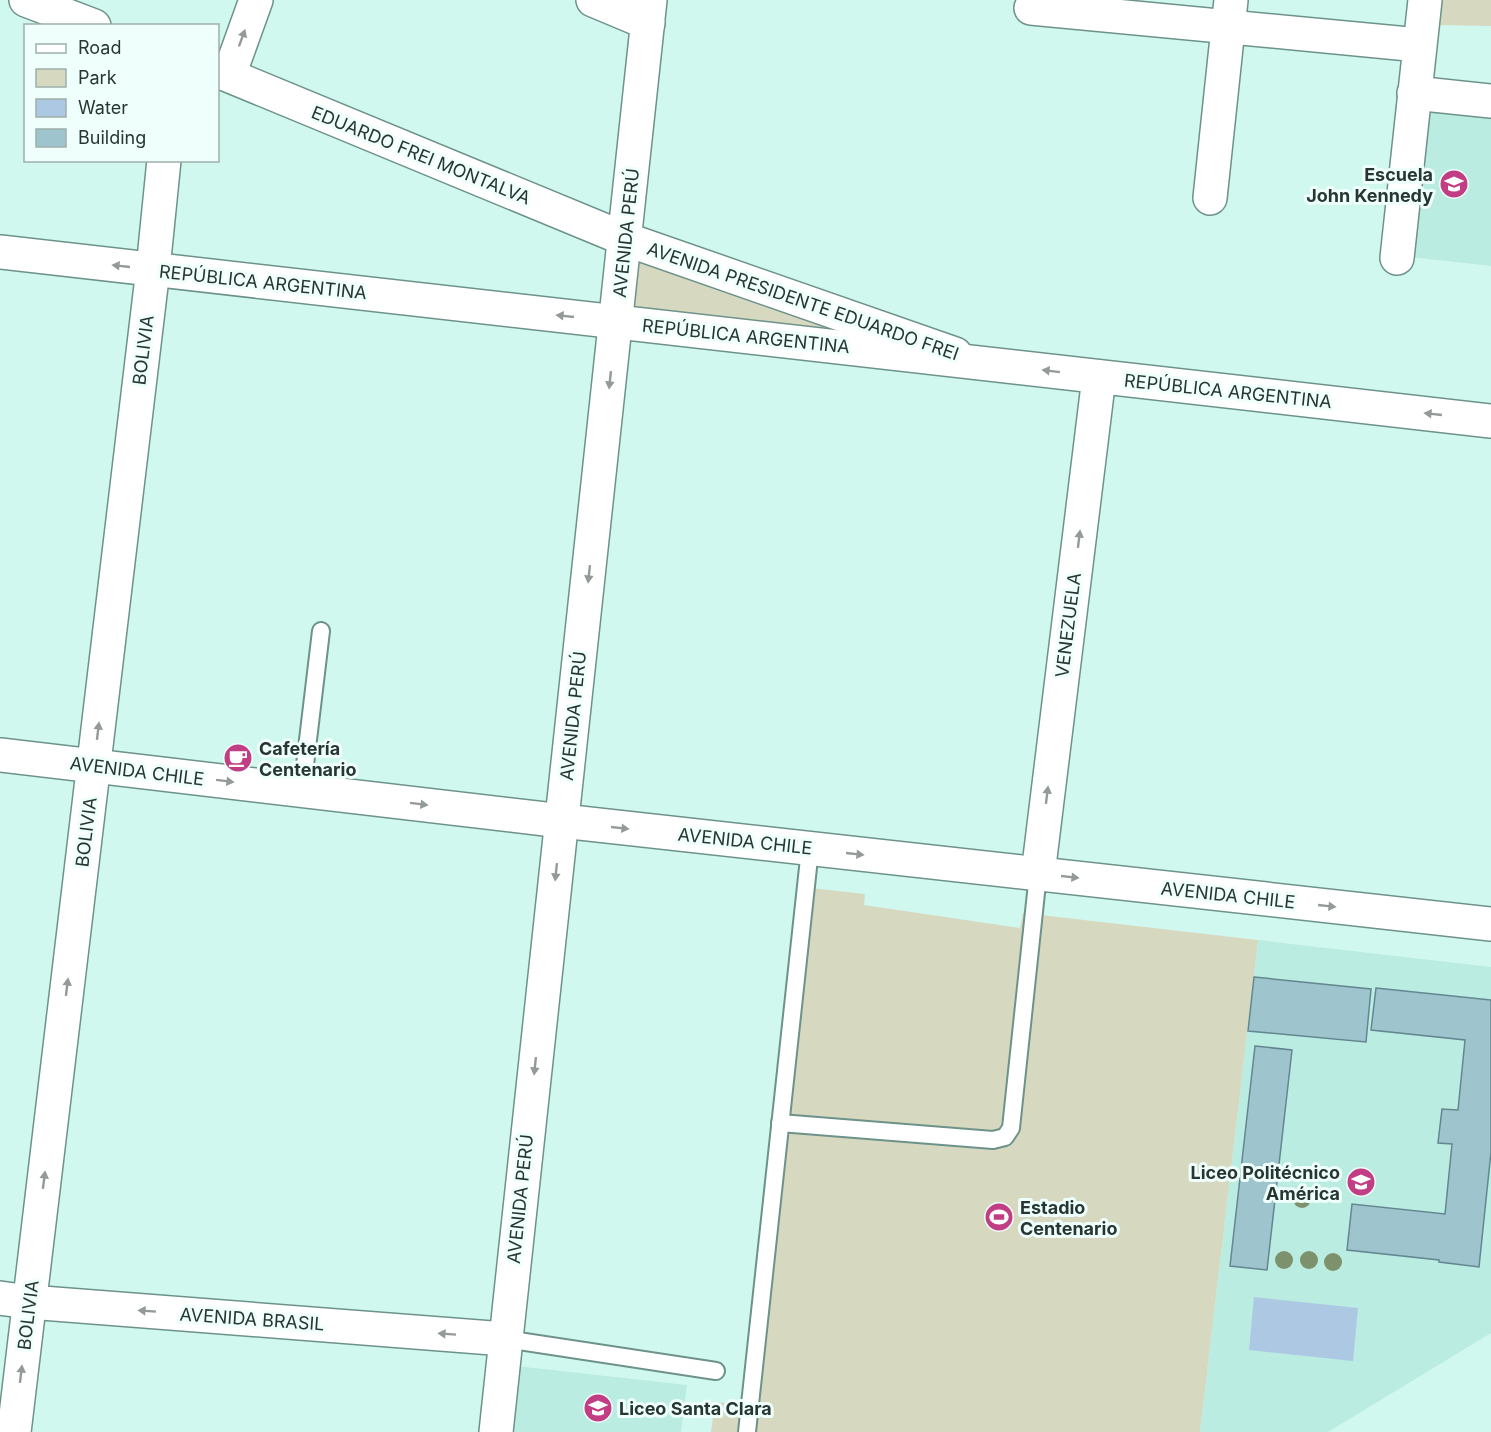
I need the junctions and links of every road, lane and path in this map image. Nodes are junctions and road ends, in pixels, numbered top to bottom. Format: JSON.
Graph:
{"nodes":[{"id":1,"x":26,"y":0,"type":"edge"},
{"id":2,"x":256,"y":0,"type":"edge"},
{"id":3,"x":593,"y":0,"type":"edge"},
{"id":4,"x":1425,"y":0,"type":"edge"},
{"id":5,"x":1030,"y":8,"type":"dead end"},
{"id":6,"x":649,"y":11,"type":"edge"},
{"id":7,"x":1230,"y":13,"type":"edge"},
{"id":8,"x":89,"y":24,"type":"edge"},
{"id":9,"x":1419,"y":45,"type":"junction"},
{"id":10,"x":223,"y":73,"type":"edge"},
{"id":11,"x":1414,"y":93,"type":"junction"},
{"id":12,"x":1491,"y":101,"type":"edge"},
{"id":13,"x":164,"y":162,"type":"edge"},
{"id":14,"x":1210,"y":198,"type":"dead end"},
{"id":15,"x":625,"y":238,"type":"junction"},
{"id":16,"x":0,"y":252,"type":"edge"},
{"id":17,"x":1396,"y":258,"type":"dead end"},
{"id":18,"x":153,"y":269,"type":"junction"},
{"id":19,"x":616,"y":322,"type":"junction"},
{"id":20,"x":981,"y":363,"type":"junction"},
{"id":21,"x":1099,"y":376,"type":"junction"},
{"id":22,"x":1491,"y":421,"type":"edge"},
{"id":23,"x":321,"y":632,"type":"dead end"},
{"id":24,"x":0,"y":755,"type":"edge"},
{"id":25,"x":94,"y":766,"type":"junction"},
{"id":26,"x":302,"y":790,"type":"junction"},
{"id":27,"x":562,"y":821,"type":"junction"},
{"id":28,"x":810,"y":849,"type":"junction"},
{"id":29,"x":1038,"y":874,"type":"junction"},
{"id":30,"x":1491,"y":924,"type":"edge"},
{"id":31,"x":780,"y":1123,"type":"junction"},
{"id":32,"x":15,"y":1300,"type":"edge"},
{"id":33,"x":505,"y":1339,"type":"junction"},
{"id":34,"x":717,"y":1371,"type":"dead end"},
{"id":35,"x":14,"y":1432,"type":"edge"},
{"id":36,"x":496,"y":1432,"type":"edge"},
{"id":37,"x":747,"y":1432,"type":"edge"}],
"edges":[{"from":1,"to":8,"type":"street"},
{"from":10,"to":2,"type":"street","one_way":true},
{"from":3,"to":6,"type":"street"},
{"from":4,"to":9,"type":"street"},
{"from":5,"to":7,"type":"street"},
{"from":6,"to":15,"type":"street","name":"AVENIDA PERÚ"},
{"from":7,"to":9,"type":"street"},
{"from":7,"to":14,"type":"street"},
{"from":9,"to":11,"type":"street"},
{"from":10,"to":15,"type":"street","name":"EDUARDO FREI MONTALVA"},
{"from":11,"to":12,"type":"street"},
{"from":11,"to":17,"type":"street"},
{"from":13,"to":18,"type":"street","name":"BOLIVIA"},
{"from":15,"to":19,"type":"street","name":"AVENIDA PERÚ"},
{"from":15,"to":20,"type":"street","name":"AVENIDA PRESIDENTE EDUARDO FREI"},
{"from":18,"to":16,"type":"street","name":"REPÚBLICA ARGENTINA","one_way":true},
{"from":19,"to":18,"type":"street","name":"REPÚBLICA ARGENTINA","one_way":true},
{"from":25,"to":18,"type":"street","name":"BOLIVIA","one_way":true},
{"from":19,"to":20,"type":"street","name":"REPÚBLICA ARGENTINA"},
{"from":19,"to":27,"type":"street","name":"AVENIDA PERÚ","one_way":true},
{"from":21,"to":20,"type":"street","name":"REPÚBLICA ARGENTINA","one_way":true},
{"from":22,"to":21,"type":"street","name":"REPÚBLICA ARGENTINA","one_way":true},
{"from":29,"to":21,"type":"street","name":"VENEZUELA","one_way":true},
{"from":23,"to":26,"type":"lane"},
{"from":24,"to":25,"type":"street","name":"AVENIDA CHILE"},
{"from":25,"to":26,"type":"street","name":"AVENIDA CHILE","one_way":true},
{"from":32,"to":25,"type":"street","name":"BOLIVIA","one_way":true},
{"from":26,"to":27,"type":"street","name":"AVENIDA CHILE","one_way":true},
{"from":27,"to":28,"type":"street","name":"AVENIDA CHILE","one_way":true},
{"from":27,"to":33,"type":"street","name":"AVENIDA PERÚ","one_way":true},
{"from":28,"to":29,"type":"street","name":"AVENIDA CHILE","one_way":true},
{"from":28,"to":31,"type":"lane"},
{"from":29,"to":30,"type":"street","name":"AVENIDA CHILE","one_way":true},
{"from":29,"to":31,"type":"lane"},
{"from":31,"to":37,"type":"lane"},
{"from":33,"to":32,"type":"street","name":"AVENIDA BRASIL","one_way":true},
{"from":35,"to":32,"type":"street","name":"BOLIVIA","one_way":true},
{"from":33,"to":34,"type":"lane"},
{"from":33,"to":36,"type":"street","name":"AVENIDA PERÚ"}]}
